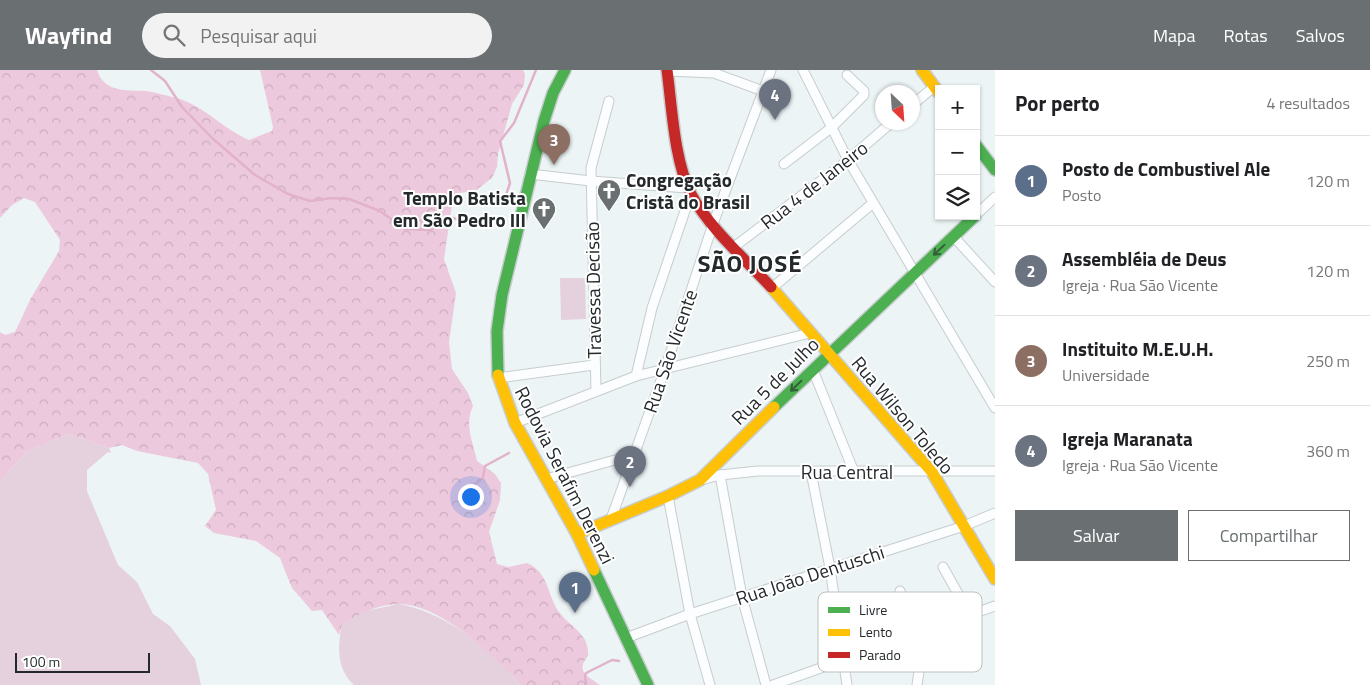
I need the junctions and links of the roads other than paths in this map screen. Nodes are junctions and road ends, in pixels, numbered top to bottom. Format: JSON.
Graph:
{"nodes":[{"id":1,"x":565,"y":70,"type":"edge"},
{"id":2,"x":667,"y":70,"type":"edge"},
{"id":3,"x":771,"y":70,"type":"edge"},
{"id":4,"x":803,"y":70,"type":"edge"},
{"id":5,"x":922,"y":70,"type":"edge"},
{"id":6,"x":847,"y":75,"type":"dead end"},
{"id":7,"x":935,"y":89,"type":"edge"},
{"id":8,"x":763,"y":91,"type":"junction"},
{"id":9,"x":935,"y":91,"type":"edge"},
{"id":10,"x":920,"y":100,"type":"edge"},
{"id":11,"x":609,"y":101,"type":"dead end"},
{"id":12,"x":831,"y":128,"type":"junction"},
{"id":13,"x":883,"y":130,"type":"edge"},
{"id":14,"x":980,"y":150,"type":"edge"},
{"id":15,"x":848,"y":160,"type":"junction"},
{"id":16,"x":784,"y":164,"type":"dead end"},
{"id":17,"x":995,"y":170,"type":"edge"},
{"id":18,"x":530,"y":174,"type":"junction"},
{"id":19,"x":591,"y":181,"type":"junction"},
{"id":20,"x":690,"y":190,"type":"junction"},
{"id":21,"x":995,"y":197,"type":"edge"},
{"id":22,"x":874,"y":203,"type":"junction"},
{"id":23,"x":980,"y":212,"type":"edge"},
{"id":24,"x":972,"y":220,"type":"edge"},
{"id":25,"x":713,"y":224,"type":"junction"},
{"id":26,"x":954,"y":237,"type":"junction"},
{"id":27,"x":734,"y":246,"type":"junction"},
{"id":28,"x":914,"y":273,"type":"junction"},
{"id":29,"x":995,"y":282,"type":"edge"},
{"id":30,"x":772,"y":288,"type":"junction"},
{"id":31,"x":810,"y":333,"type":"junction"},
{"id":32,"x":828,"y":353,"type":"junction"},
{"id":33,"x":594,"y":366,"type":"junction"},
{"id":34,"x":665,"y":369,"type":"junction"},
{"id":35,"x":812,"y":370,"type":"junction"},
{"id":36,"x":636,"y":376,"type":"junction"},
{"id":37,"x":498,"y":378,"type":"junction"},
{"id":38,"x":596,"y":391,"type":"junction"},
{"id":39,"x":995,"y":408,"type":"edge"},
{"id":40,"x":514,"y":423,"type":"junction"},
{"id":41,"x":633,"y":455,"type":"junction"},
{"id":42,"x":995,"y":471,"type":"edge"},
{"id":43,"x":812,"y":472,"type":"junction"},
{"id":44,"x":854,"y":472,"type":"junction"},
{"id":45,"x":932,"y":472,"type":"junction"},
{"id":46,"x":720,"y":475,"type":"junction"},
{"id":47,"x":546,"y":479,"type":"junction"},
{"id":48,"x":700,"y":480,"type":"junction"},
{"id":49,"x":668,"y":496,"type":"junction"},
{"id":50,"x":995,"y":514,"type":"edge"},
{"id":51,"x":611,"y":519,"type":"junction"},
{"id":52,"x":964,"y":526,"type":"junction"},
{"id":53,"x":577,"y":534,"type":"junction"},
{"id":54,"x":943,"y":567,"type":"dead end"},
{"id":55,"x":830,"y":568,"type":"junction"},
{"id":56,"x":995,"y":579,"type":"edge"},
{"id":57,"x":834,"y":592,"type":"edge"},
{"id":58,"x":957,"y":592,"type":"edge"},
{"id":59,"x":742,"y":597,"type":"junction"},
{"id":60,"x":995,"y":606,"type":"edge"},
{"id":61,"x":982,"y":611,"type":"edge"},
{"id":62,"x":690,"y":614,"type":"junction"},
{"id":63,"x":626,"y":638,"type":"junction"},
{"id":64,"x":818,"y":669,"type":"edge"},
{"id":65,"x":846,"y":672,"type":"edge"},
{"id":66,"x":918,"y":672,"type":"edge"},
{"id":67,"x":648,"y":685,"type":"edge"},
{"id":68,"x":710,"y":685,"type":"edge"},
{"id":69,"x":766,"y":685,"type":"edge"},
{"id":70,"x":773,"y":685,"type":"edge"},
{"id":71,"x":848,"y":685,"type":"edge"},
{"id":72,"x":917,"y":685,"type":"edge"}],
"edges":[{"from":1,"to":18,"type":"street","name":"Rodovia Serafim Derenzi"},
{"from":2,"to":8,"type":"street"},
{"from":2,"to":20,"type":"street"},
{"from":3,"to":8,"type":"street","name":"Rua São Vicente"},
{"from":4,"to":12,"type":"street"},
{"from":5,"to":7,"type":"street"},
{"from":6,"to":12,"type":"street"},
{"from":8,"to":25,"type":"street","name":"Rua São Vicente"},
{"from":9,"to":10,"type":"street"},
{"from":11,"to":19,"type":"street","name":"Travessa Decisão"},
{"from":12,"to":15,"type":"street"},
{"from":12,"to":16,"type":"street"},
{"from":13,"to":15,"type":"street","name":"Rua 4 de Janeiro"},
{"from":14,"to":17,"type":"street"},
{"from":15,"to":22,"type":"street"},
{"from":15,"to":27,"type":"street","name":"Rua 4 de Janeiro"},
{"from":18,"to":19,"type":"street"},
{"from":18,"to":37,"type":"street","name":"Rodovia Serafim Derenzi"},
{"from":19,"to":20,"type":"street"},
{"from":19,"to":33,"type":"street","name":"Travessa Decisão"},
{"from":20,"to":25,"type":"street"},
{"from":20,"to":36,"type":"street"},
{"from":21,"to":23,"type":"street","name":"Rua 5 de Julho"},
{"from":22,"to":28,"type":"street"},
{"from":22,"to":30,"type":"street"},
{"from":24,"to":26,"type":"street","name":"Rua 5 de Julho"},
{"from":25,"to":27,"type":"street","name":"Rua Wilson Toledo"},
{"from":25,"to":34,"type":"street","name":"Rua São Vicente"},
{"from":26,"to":28,"type":"street","name":"Rua 5 de Julho","one_way":true},
{"from":26,"to":29,"type":"street"},
{"from":27,"to":30,"type":"street","name":"Rua Wilson Toledo"},
{"from":28,"to":32,"type":"street","name":"Rua 5 de Julho"},
{"from":28,"to":39,"type":"street"},
{"from":30,"to":31,"type":"street","name":"Rua Wilson Toledo"},
{"from":31,"to":32,"type":"street","name":"Rua Wilson Toledo"},
{"from":31,"to":34,"type":"street"},
{"from":32,"to":35,"type":"street","name":"Rua 5 de Julho"},
{"from":32,"to":45,"type":"street","name":"Rua Wilson Toledo"},
{"from":33,"to":37,"type":"street"},
{"from":33,"to":38,"type":"street","name":"Travessa Decisão"},
{"from":34,"to":36,"type":"street"},
{"from":34,"to":41,"type":"street","name":"Rua São Vicente"},
{"from":35,"to":44,"type":"street"},
{"from":35,"to":48,"type":"street","name":"Rua 5 de Julho","one_way":true},
{"from":36,"to":38,"type":"street"},
{"from":37,"to":40,"type":"street","name":"Rodovia Serafim Derenzi"},
{"from":38,"to":40,"type":"street"},
{"from":40,"to":47,"type":"street","name":"Rodovia Serafim Derenzi"},
{"from":41,"to":47,"type":"street"},
{"from":41,"to":51,"type":"street","name":"Rua São Vicente"},
{"from":42,"to":45,"type":"street","name":"Rua Central"},
{"from":43,"to":44,"type":"street","name":"Rua Central"},
{"from":43,"to":46,"type":"street","name":"Rua Central"},
{"from":43,"to":55,"type":"street"},
{"from":44,"to":45,"type":"street","name":"Rua Central"},
{"from":45,"to":52,"type":"street","name":"Rua Wilson Toledo"},
{"from":46,"to":48,"type":"street","name":"Rua Central"},
{"from":46,"to":59,"type":"street"},
{"from":47,"to":53,"type":"street","name":"Rodovia Serafim Derenzi"},
{"from":48,"to":49,"type":"street","name":"Rua 5 de Julho"},
{"from":49,"to":51,"type":"street","name":"Rua 5 de Julho"},
{"from":49,"to":62,"type":"street"},
{"from":50,"to":52,"type":"street","name":"Rua João Dentuschi"},
{"from":51,"to":53,"type":"street","name":"Rua 5 de Julho"},
{"from":52,"to":55,"type":"street","name":"Rua João Dentuschi"},
{"from":52,"to":56,"type":"street","name":"Rua Wilson Toledo"},
{"from":53,"to":63,"type":"street","name":"Rodovia Serafim Derenzi"},
{"from":54,"to":58,"type":"street"},
{"from":55,"to":57,"type":"street"},
{"from":55,"to":59,"type":"street","name":"Rua João Dentuschi"},
{"from":59,"to":62,"type":"street","name":"Rua João Dentuschi"},
{"from":59,"to":69,"type":"street"},
{"from":60,"to":61,"type":"street"},
{"from":62,"to":63,"type":"street","name":"Rua João Dentuschi"},
{"from":62,"to":68,"type":"street"},
{"from":63,"to":67,"type":"street","name":"Rodovia Serafim Derenzi"},
{"from":64,"to":70,"type":"street"},
{"from":65,"to":71,"type":"street"},
{"from":66,"to":72,"type":"street"}]}
